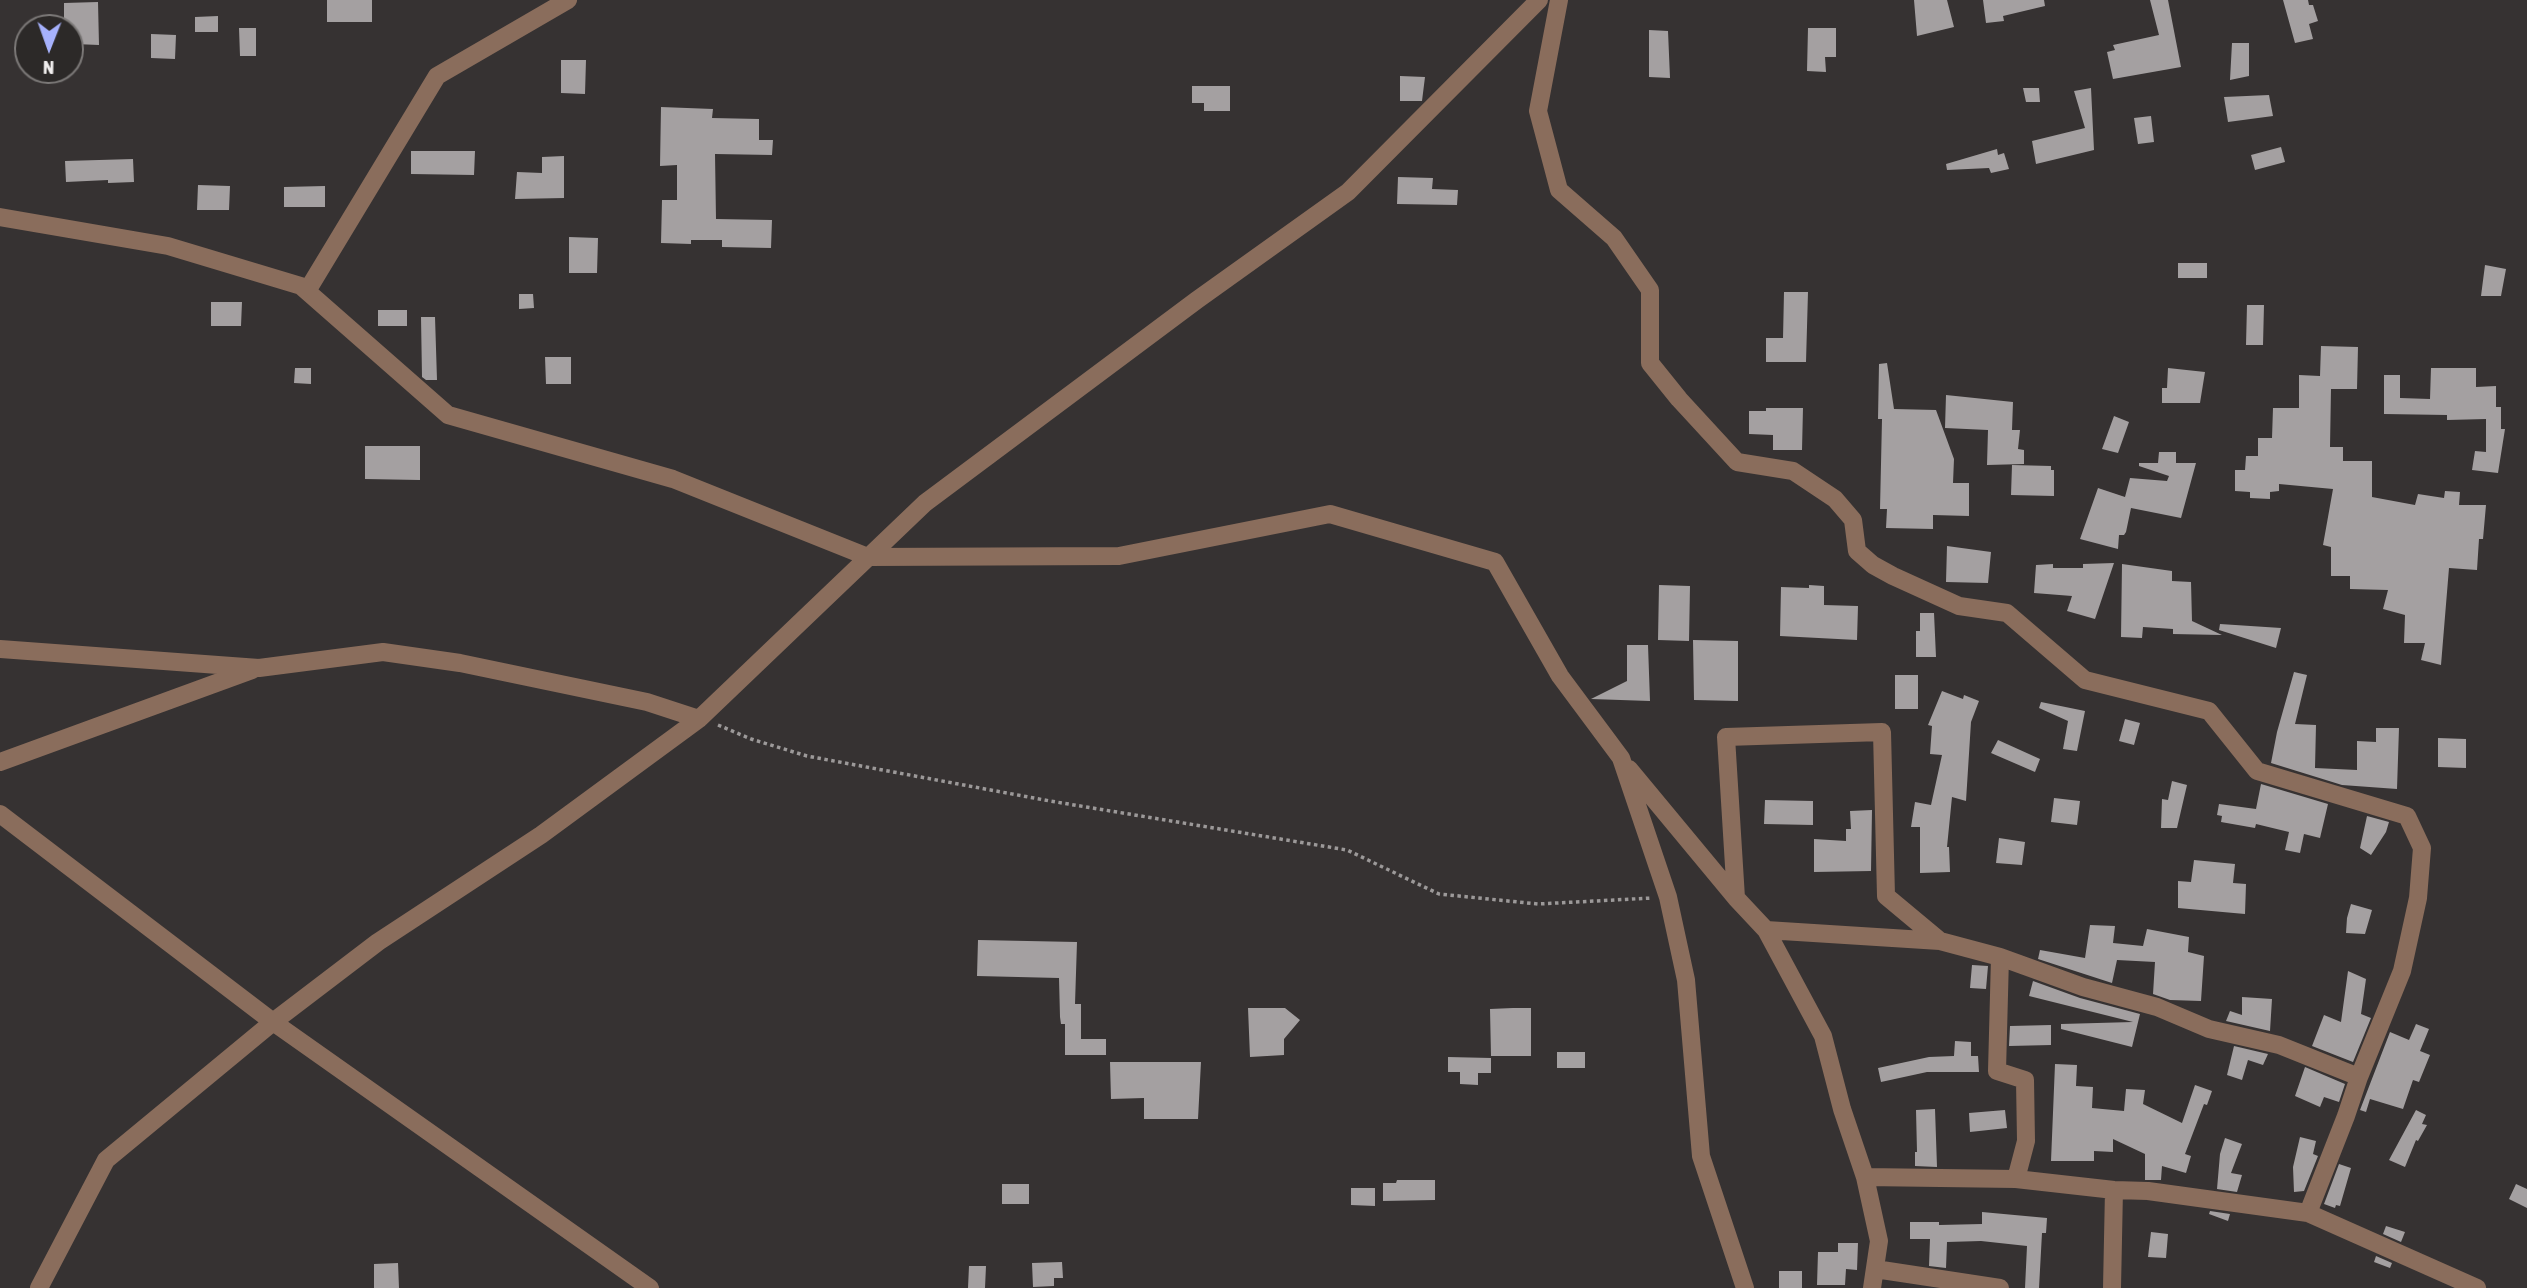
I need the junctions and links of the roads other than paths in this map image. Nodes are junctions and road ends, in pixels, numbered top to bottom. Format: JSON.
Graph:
{"nodes":[{"id":1,"x":568,"y":0,"type":"edge"},
{"id":2,"x":1539,"y":0,"type":"edge"},
{"id":3,"x":1559,"y":0,"type":"edge"},
{"id":4,"x":0,"y":217,"type":"edge"},
{"id":5,"x":307,"y":291,"type":"junction"},
{"id":6,"x":869,"y":557,"type":"junction"},
{"id":7,"x":0,"y":649,"type":"edge"},
{"id":8,"x":258,"y":668,"type":"junction"},
{"id":9,"x":699,"y":719,"type":"junction"},
{"id":10,"x":1620,"y":758,"type":"junction"},
{"id":11,"x":0,"y":762,"type":"edge"},
{"id":12,"x":0,"y":814,"type":"edge"},
{"id":13,"x":1736,"y":898,"type":"junction"},
{"id":14,"x":1766,"y":930,"type":"junction"},
{"id":15,"x":1940,"y":941,"type":"junction"},
{"id":16,"x":2000,"y":957,"type":"junction"},
{"id":17,"x":273,"y":1022,"type":"junction"},
{"id":18,"x":2359,"y":1077,"type":"junction"},
{"id":19,"x":1866,"y":1177,"type":"junction"},
{"id":20,"x":2016,"y":1179,"type":"junction"},
{"id":21,"x":2114,"y":1190,"type":"junction"},
{"id":22,"x":2308,"y":1213,"type":"junction"},
{"id":23,"x":1875,"y":1269,"type":"junction"},
{"id":24,"x":40,"y":1288,"type":"edge"},
{"id":25,"x":650,"y":1288,"type":"edge"},
{"id":26,"x":1745,"y":1288,"type":"edge"},
{"id":27,"x":1872,"y":1288,"type":"edge"},
{"id":28,"x":2000,"y":1288,"type":"edge"},
{"id":29,"x":2112,"y":1288,"type":"edge"},
{"id":30,"x":2477,"y":1288,"type":"edge"}],
"edges":[{"from":1,"to":5,"type":"street"},
{"from":2,"to":6,"type":"street"},
{"from":3,"to":18,"type":"street"},
{"from":4,"to":5,"type":"street"},
{"from":5,"to":6,"type":"street"},
{"from":6,"to":9,"type":"street"},
{"from":6,"to":10,"type":"street"},
{"from":7,"to":8,"type":"street"},
{"from":8,"to":9,"type":"street"},
{"from":8,"to":11,"type":"street"},
{"from":9,"to":17,"type":"street"},
{"from":10,"to":13,"type":"street"},
{"from":10,"to":26,"type":"street"},
{"from":12,"to":17,"type":"street"},
{"from":13,"to":14,"type":"street"},
{"from":13,"to":15,"type":"street"},
{"from":14,"to":15,"type":"street"},
{"from":14,"to":19,"type":"street"},
{"from":15,"to":16,"type":"street"},
{"from":16,"to":18,"type":"street"},
{"from":16,"to":20,"type":"street"},
{"from":17,"to":24,"type":"street"},
{"from":17,"to":25,"type":"street"},
{"from":18,"to":22,"type":"street"},
{"from":19,"to":20,"type":"street"},
{"from":19,"to":23,"type":"street"},
{"from":20,"to":21,"type":"street"},
{"from":21,"to":22,"type":"street"},
{"from":21,"to":29,"type":"street"},
{"from":22,"to":30,"type":"street"},
{"from":23,"to":27,"type":"street"},
{"from":23,"to":28,"type":"street"}]}
